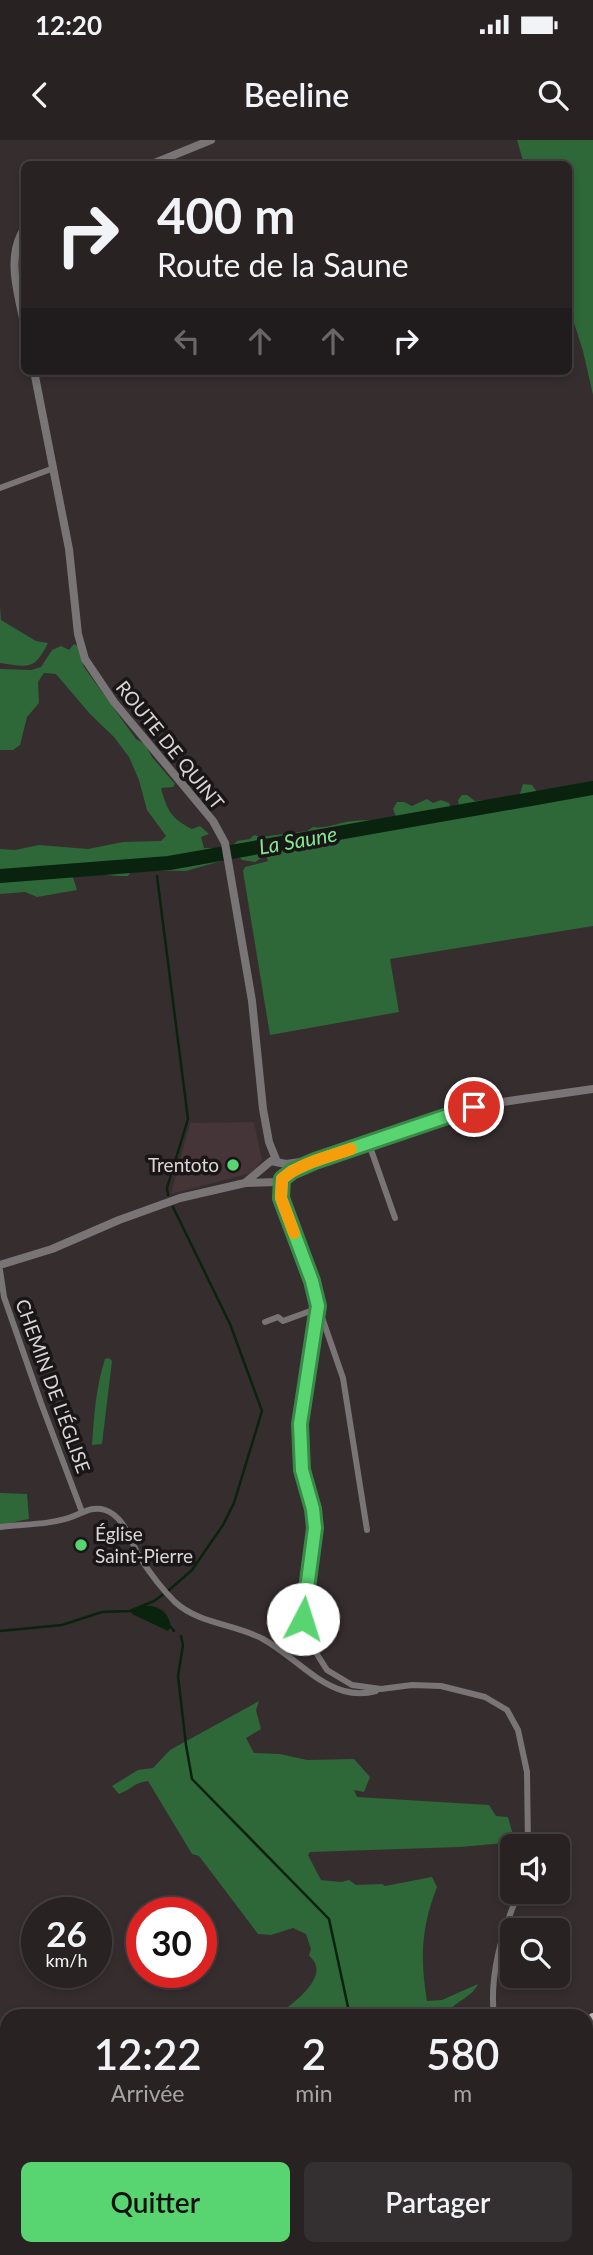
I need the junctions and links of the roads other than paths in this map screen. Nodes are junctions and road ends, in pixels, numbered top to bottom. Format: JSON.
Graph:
{"nodes":[{"id":1,"x":211,"y":140,"type":"edge"},
{"id":2,"x":159,"y":161,"type":"edge"},
{"id":3,"x":21,"y":236,"type":"edge"},
{"id":4,"x":21,"y":306,"type":"edge"},
{"id":5,"x":35,"y":375,"type":"edge"},
{"id":6,"x":54,"y":467,"type":"junction"},
{"id":7,"x":0,"y":488,"type":"edge"},
{"id":8,"x":593,"y":1088,"type":"edge"},
{"id":9,"x":269,"y":1142,"type":"junction"},
{"id":10,"x":369,"y":1144,"type":"junction"},
{"id":11,"x":315,"y":1161,"type":"junction"},
{"id":12,"x":279,"y":1162,"type":"junction"},
{"id":13,"x":265,"y":1166,"type":"junction"},
{"id":14,"x":283,"y":1178,"type":"junction"},
{"id":15,"x":270,"y":1182,"type":"junction"},
{"id":16,"x":245,"y":1183,"type":"junction"},
{"id":17,"x":281,"y":1198,"type":"junction"},
{"id":18,"x":394,"y":1218,"type":"dead end"},
{"id":19,"x":0,"y":1267,"type":"edge"},
{"id":20,"x":318,"y":1306,"type":"junction"},
{"id":21,"x":265,"y":1322,"type":"dead end"},
{"id":22,"x":82,"y":1512,"type":"junction"},
{"id":23,"x":0,"y":1527,"type":"edge"},
{"id":24,"x":367,"y":1530,"type":"dead end"},
{"id":25,"x":381,"y":1689,"type":"junction"},
{"id":26,"x":528,"y":1834,"type":"edge"},
{"id":27,"x":514,"y":1904,"type":"edge"},
{"id":28,"x":494,"y":2009,"type":"edge"}],
"edges":[{"from":1,"to":2,"type":"street"},
{"from":3,"to":4,"type":"street"},
{"from":5,"to":6,"type":"street","name":"ROUTE DE QUINT"},
{"from":6,"to":7,"type":"street"},
{"from":6,"to":9,"type":"street","name":"ROUTE DE QUINT"},
{"from":8,"to":10,"type":"street"},
{"from":9,"to":12,"type":"street","name":"ROUTE DE QUINT"},
{"from":9,"to":13,"type":"street","name":"ROUTE DE QUINT"},
{"from":10,"to":11,"type":"street"},
{"from":10,"to":18,"type":"street"},
{"from":11,"to":12,"type":"street"},
{"from":11,"to":14,"type":"street"},
{"from":12,"to":13,"type":"street"},
{"from":12,"to":14,"type":"street"},
{"from":13,"to":15,"type":"street"},
{"from":13,"to":16,"type":"street"},
{"from":14,"to":15,"type":"street"},
{"from":14,"to":17,"type":"street"},
{"from":15,"to":16,"type":"street"},
{"from":15,"to":17,"type":"street"},
{"from":16,"to":19,"type":"street"},
{"from":17,"to":20,"type":"street"},
{"from":19,"to":22,"type":"street","name":"CHEMIN DE L'ÉGLISE"},
{"from":20,"to":21,"type":"street"},
{"from":20,"to":24,"type":"street"},
{"from":20,"to":25,"type":"street"},
{"from":22,"to":23,"type":"street"},
{"from":22,"to":25,"type":"street"},
{"from":25,"to":26,"type":"street"},
{"from":27,"to":28,"type":"street"}]}
